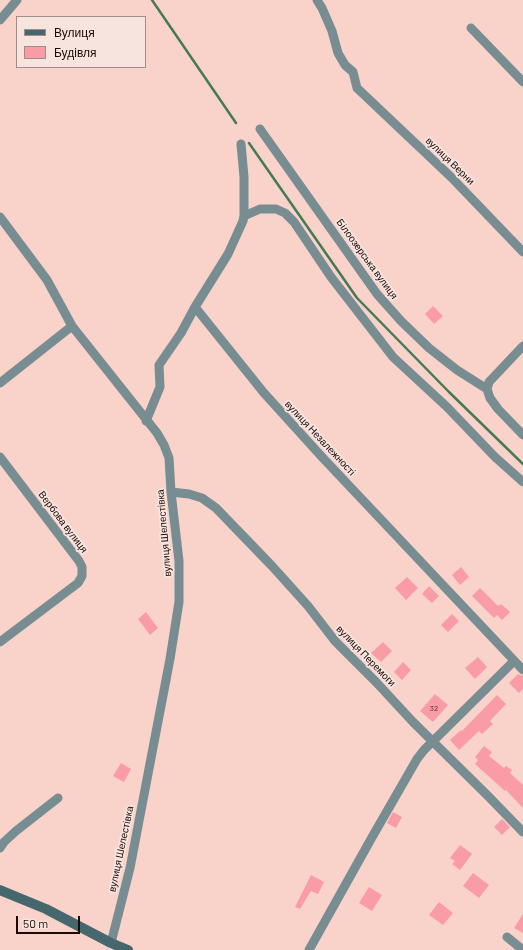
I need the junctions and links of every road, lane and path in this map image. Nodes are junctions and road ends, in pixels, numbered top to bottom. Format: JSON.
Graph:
{"nodes":[{"id":1,"x":17,"y":0,"type":"edge"},
{"id":2,"x":317,"y":0,"type":"edge"},
{"id":3,"x":0,"y":20,"type":"edge"},
{"id":4,"x":471,"y":28,"type":"dead end"},
{"id":5,"x":523,"y":82,"type":"edge"},
{"id":6,"x":260,"y":129,"type":"dead end"},
{"id":7,"x":241,"y":144,"type":"dead end"},
{"id":8,"x":244,"y":216,"type":"junction"},
{"id":9,"x":0,"y":217,"type":"edge"},
{"id":10,"x":523,"y":252,"type":"edge"},
{"id":11,"x":195,"y":307,"type":"junction"},
{"id":12,"x":72,"y":326,"type":"junction"},
{"id":13,"x":523,"y":346,"type":"edge"},
{"id":14,"x":0,"y":383,"type":"edge"},
{"id":15,"x":487,"y":389,"type":"junction"},
{"id":16,"x":146,"y":421,"type":"junction"},
{"id":17,"x":523,"y":435,"type":"edge"},
{"id":18,"x":1,"y":459,"type":"edge"},
{"id":19,"x":523,"y":482,"type":"edge"},
{"id":20,"x":171,"y":492,"type":"junction"},
{"id":21,"x":0,"y":642,"type":"edge"},
{"id":22,"x":514,"y":661,"type":"junction"},
{"id":23,"x":523,"y":670,"type":"edge"},
{"id":24,"x":432,"y":742,"type":"junction"},
{"id":25,"x":58,"y":798,"type":"dead end"},
{"id":26,"x":523,"y":832,"type":"edge"},
{"id":27,"x":0,"y":848,"type":"edge"},
{"id":28,"x":0,"y":890,"type":"edge"},
{"id":29,"x":507,"y":937,"type":"dead end"},
{"id":30,"x":111,"y":943,"type":"junction"},
{"id":31,"x":128,"y":950,"type":"edge"},
{"id":32,"x":309,"y":950,"type":"edge"},
{"id":33,"x":523,"y":950,"type":"edge"}],
"edges":[{"from":1,"to":3,"type":"street"},
{"from":2,"to":10,"type":"street","name":"вулиця Верни"},
{"from":4,"to":5,"type":"street"},
{"from":6,"to":15,"type":"street","name":"Білоозерська вулиця"},
{"from":7,"to":8,"type":"street"},
{"from":8,"to":11,"type":"street"},
{"from":8,"to":19,"type":"street"},
{"from":9,"to":12,"type":"street","name":"вулиця Шелестівка"},
{"from":11,"to":16,"type":"street"},
{"from":11,"to":22,"type":"street","name":"вулиця Незалежності"},
{"from":12,"to":14,"type":"street"},
{"from":12,"to":16,"type":"street","name":"вулиця Шелестівка"},
{"from":13,"to":15,"type":"street"},
{"from":15,"to":17,"type":"street","name":"Білоозерська вулиця"},
{"from":16,"to":20,"type":"street","name":"вулиця Шелестівка"},
{"from":18,"to":21,"type":"street","name":"Вербова вулиця"},
{"from":20,"to":24,"type":"street","name":"вулиця Перемоги"},
{"from":20,"to":30,"type":"street","name":"вулиця Шелестівка"},
{"from":22,"to":23,"type":"street","name":"вулиця Незалежності"},
{"from":22,"to":24,"type":"street"},
{"from":24,"to":26,"type":"street","name":"вулиця Перемоги"},
{"from":24,"to":32,"type":"street"},
{"from":25,"to":27,"type":"street"},
{"from":28,"to":30,"type":"street"},
{"from":29,"to":33,"type":"street"},
{"from":30,"to":31,"type":"street"}]}
